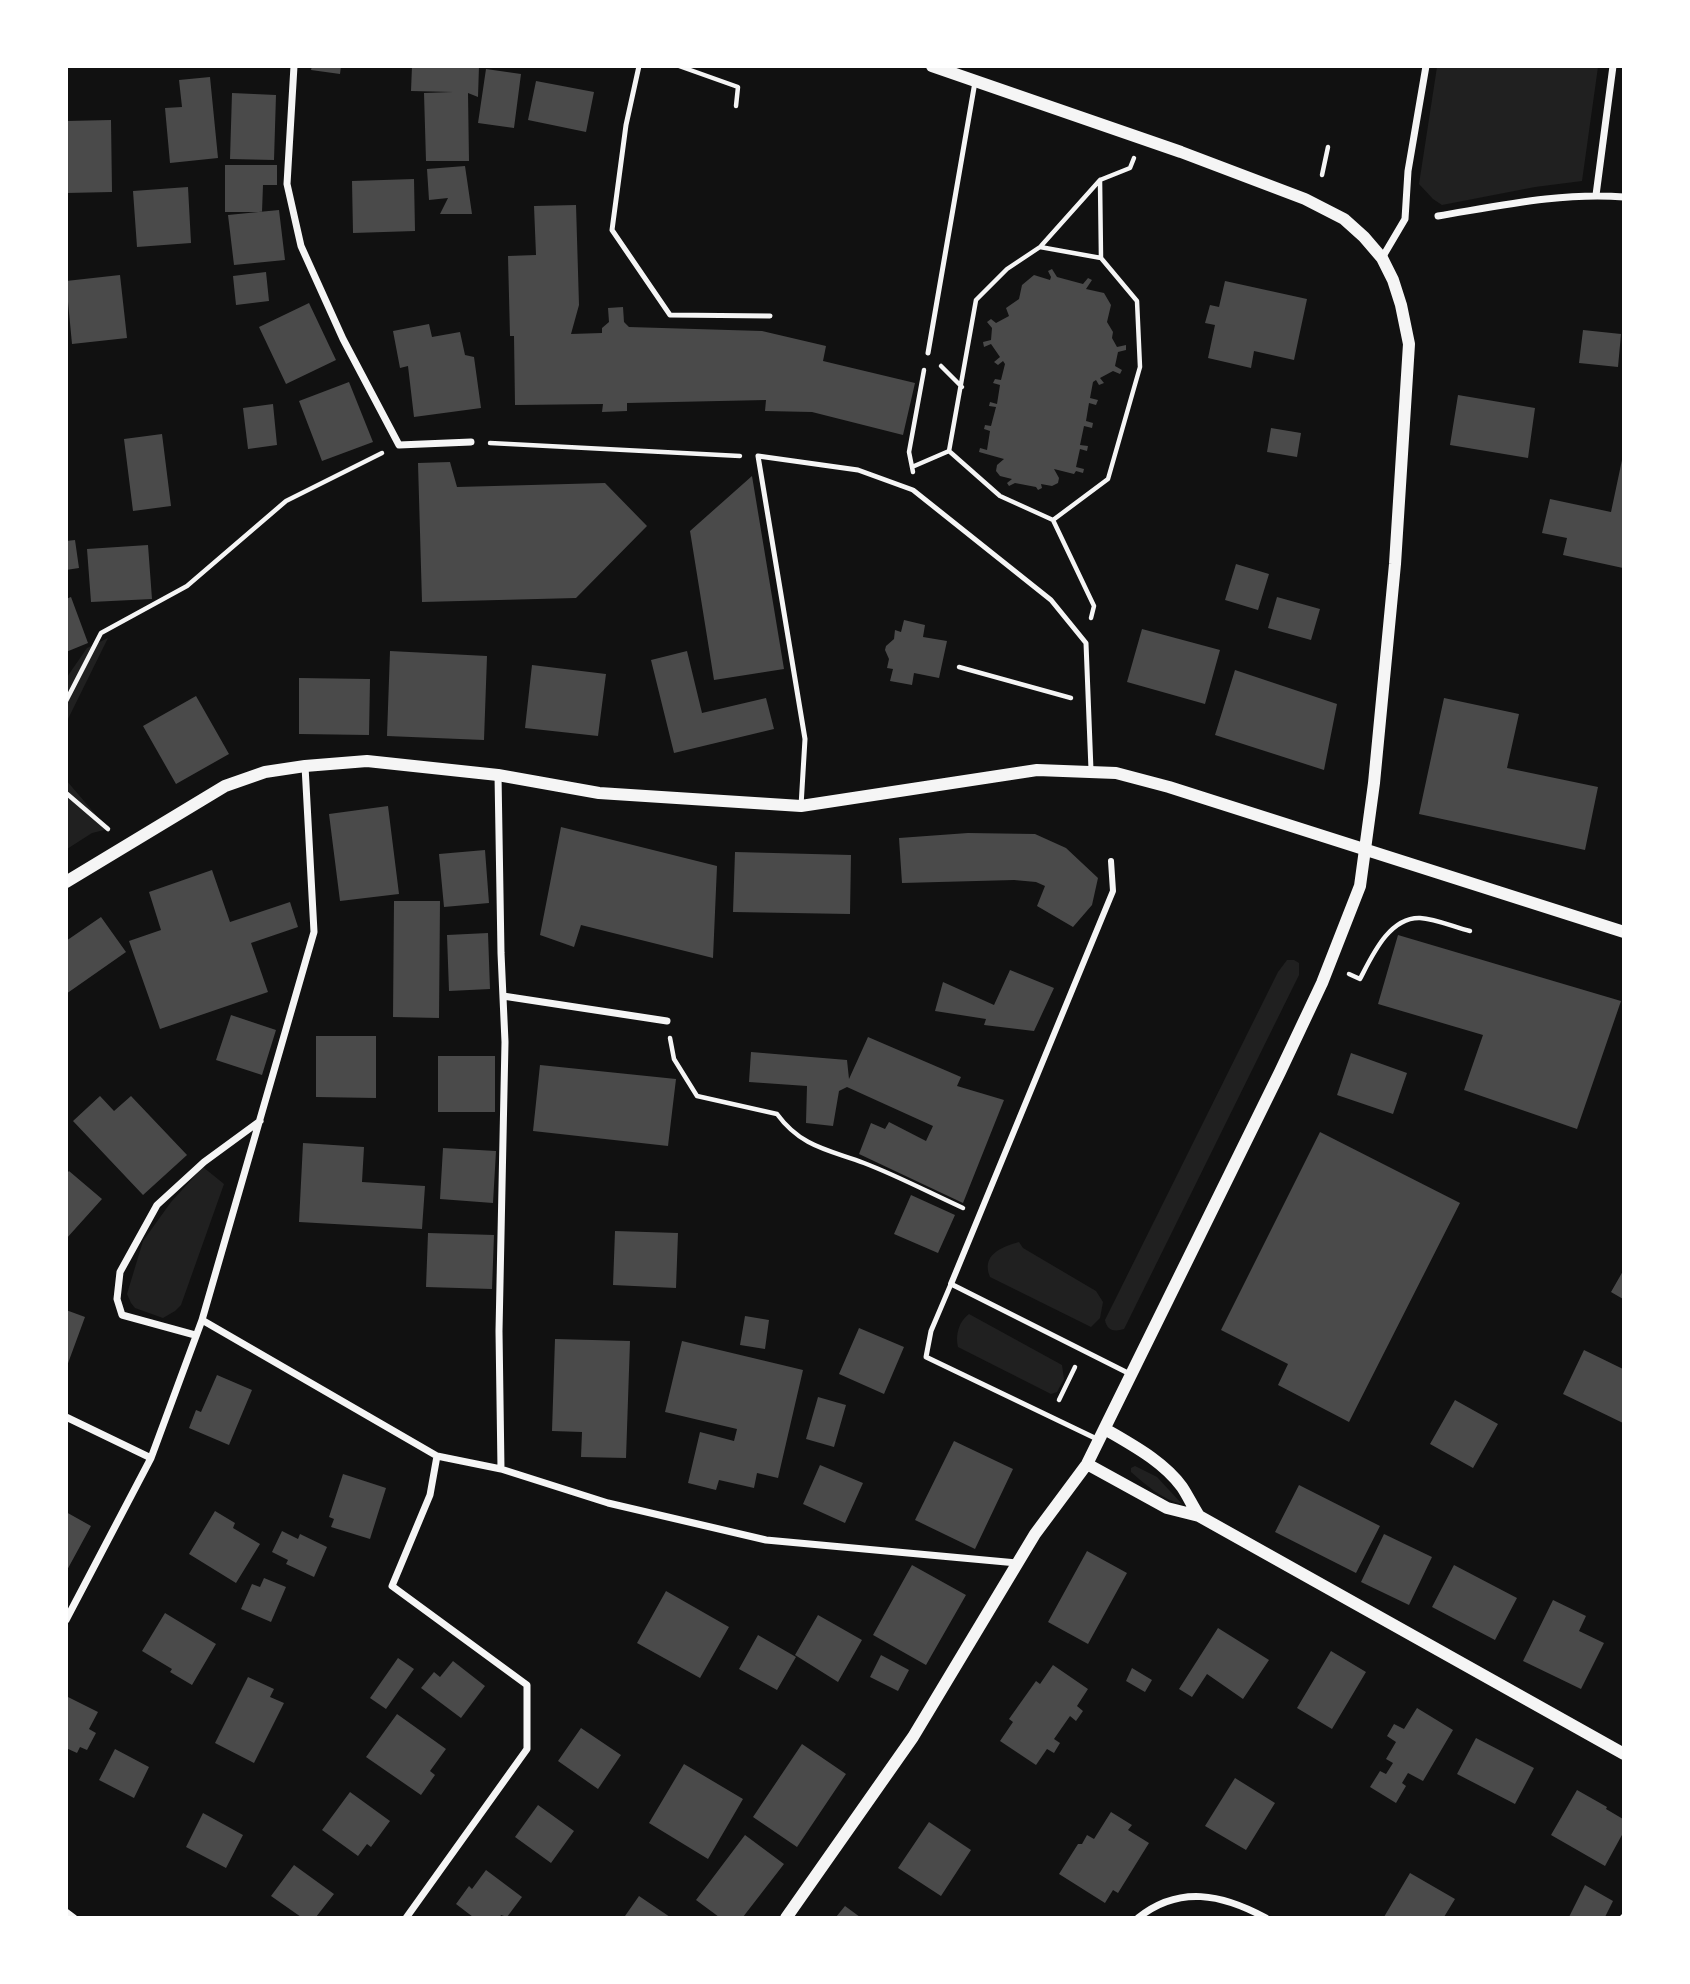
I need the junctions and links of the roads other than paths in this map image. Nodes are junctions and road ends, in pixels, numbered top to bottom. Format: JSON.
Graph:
{"nodes":[{"id":1,"x":294,"y":66,"type":"edge"},
{"id":2,"x":639,"y":66,"type":"edge"},
{"id":3,"x":932,"y":66,"type":"edge"},
{"id":4,"x":1426,"y":66,"type":"edge"},
{"id":5,"x":1613,"y":66,"type":"edge"},
{"id":6,"x":975,"y":82,"type":"junction"},
{"id":7,"x":1596,"y":195,"type":"junction"},
{"id":8,"x":1623,"y":197,"type":"edge"},
{"id":9,"x":1438,"y":216,"type":"dead end"},
{"id":10,"x":1382,"y":258,"type":"junction"},
{"id":11,"x":770,"y":316,"type":"dead end"},
{"id":12,"x":928,"y":353,"type":"road end"},
{"id":13,"x":471,"y":442,"type":"road end"},
{"id":14,"x":305,"y":766,"type":"junction"},
{"id":15,"x":1091,"y":770,"type":"junction"},
{"id":16,"x":498,"y":775,"type":"junction"},
{"id":17,"x":801,"y":806,"type":"junction"},
{"id":18,"x":1365,"y":851,"type":"junction"},
{"id":19,"x":1111,"y":861,"type":"dead end"},
{"id":20,"x":66,"y":882,"type":"edge"},
{"id":21,"x":1623,"y":932,"type":"edge"},
{"id":22,"x":503,"y":996,"type":"junction"},
{"id":23,"x":667,"y":1021,"type":"road end"},
{"id":24,"x":260,"y":1121,"type":"junction"},
{"id":25,"x":951,"y":1284,"type":"junction"},
{"id":26,"x":202,"y":1320,"type":"junction"},
{"id":27,"x":195,"y":1335,"type":"junction"},
{"id":28,"x":1132,"y":1375,"type":"junction"},
{"id":29,"x":66,"y":1417,"type":"edge"},
{"id":30,"x":1102,"y":1434,"type":"junction"},
{"id":31,"x":437,"y":1456,"type":"junction"},
{"id":32,"x":150,"y":1458,"type":"junction"},
{"id":33,"x":1087,"y":1464,"type":"junction"},
{"id":34,"x":500,"y":1469,"type":"junction"},
{"id":35,"x":1199,"y":1516,"type":"junction"},
{"id":36,"x":1018,"y":1563,"type":"junction"},
{"id":37,"x":66,"y":1620,"type":"edge"},
{"id":38,"x":1623,"y":1754,"type":"edge"},
{"id":39,"x":66,"y":1912,"type":"edge"},
{"id":40,"x":74,"y":1917,"type":"edge"},
{"id":41,"x":406,"y":1917,"type":"edge"},
{"id":42,"x":786,"y":1917,"type":"edge"},
{"id":43,"x":1138,"y":1917,"type":"edge"},
{"id":44,"x":1266,"y":1917,"type":"edge"}],
"edges":[{"from":1,"to":13,"type":"street"},
{"from":2,"to":11,"type":"lane"},
{"from":3,"to":6,"type":"street"},
{"from":4,"to":10,"type":"street"},
{"from":5,"to":7,"type":"street"},
{"from":6,"to":10,"type":"street"},
{"from":6,"to":12,"type":"lane"},
{"from":7,"to":8,"type":"street"},
{"from":7,"to":9,"type":"street"},
{"from":10,"to":18,"type":"street"},
{"from":14,"to":16,"type":"street"},
{"from":14,"to":20,"type":"street"},
{"from":14,"to":24,"type":"street"},
{"from":15,"to":17,"type":"street"},
{"from":15,"to":17,"type":"lane"},
{"from":15,"to":18,"type":"street"},
{"from":16,"to":17,"type":"street"},
{"from":16,"to":22,"type":"street"},
{"from":18,"to":21,"type":"street"},
{"from":18,"to":28,"type":"street"},
{"from":19,"to":25,"type":"street"},
{"from":22,"to":23,"type":"street"},
{"from":22,"to":34,"type":"street"},
{"from":24,"to":26,"type":"street"},
{"from":24,"to":27,"type":"street"},
{"from":25,"to":28,"type":"lane"},
{"from":25,"to":30,"type":"lane"},
{"from":26,"to":27,"type":"street"},
{"from":26,"to":31,"type":"street"},
{"from":27,"to":32,"type":"street"},
{"from":28,"to":30,"type":"street"},
{"from":29,"to":32,"type":"street"},
{"from":30,"to":33,"type":"street"},
{"from":30,"to":35,"type":"street"},
{"from":31,"to":34,"type":"street"},
{"from":31,"to":41,"type":"street"},
{"from":32,"to":37,"type":"street"},
{"from":33,"to":35,"type":"street"},
{"from":33,"to":36,"type":"street"},
{"from":34,"to":36,"type":"street"},
{"from":35,"to":38,"type":"street"},
{"from":36,"to":42,"type":"street"},
{"from":39,"to":40,"type":"street"},
{"from":43,"to":44,"type":"street"}]}
